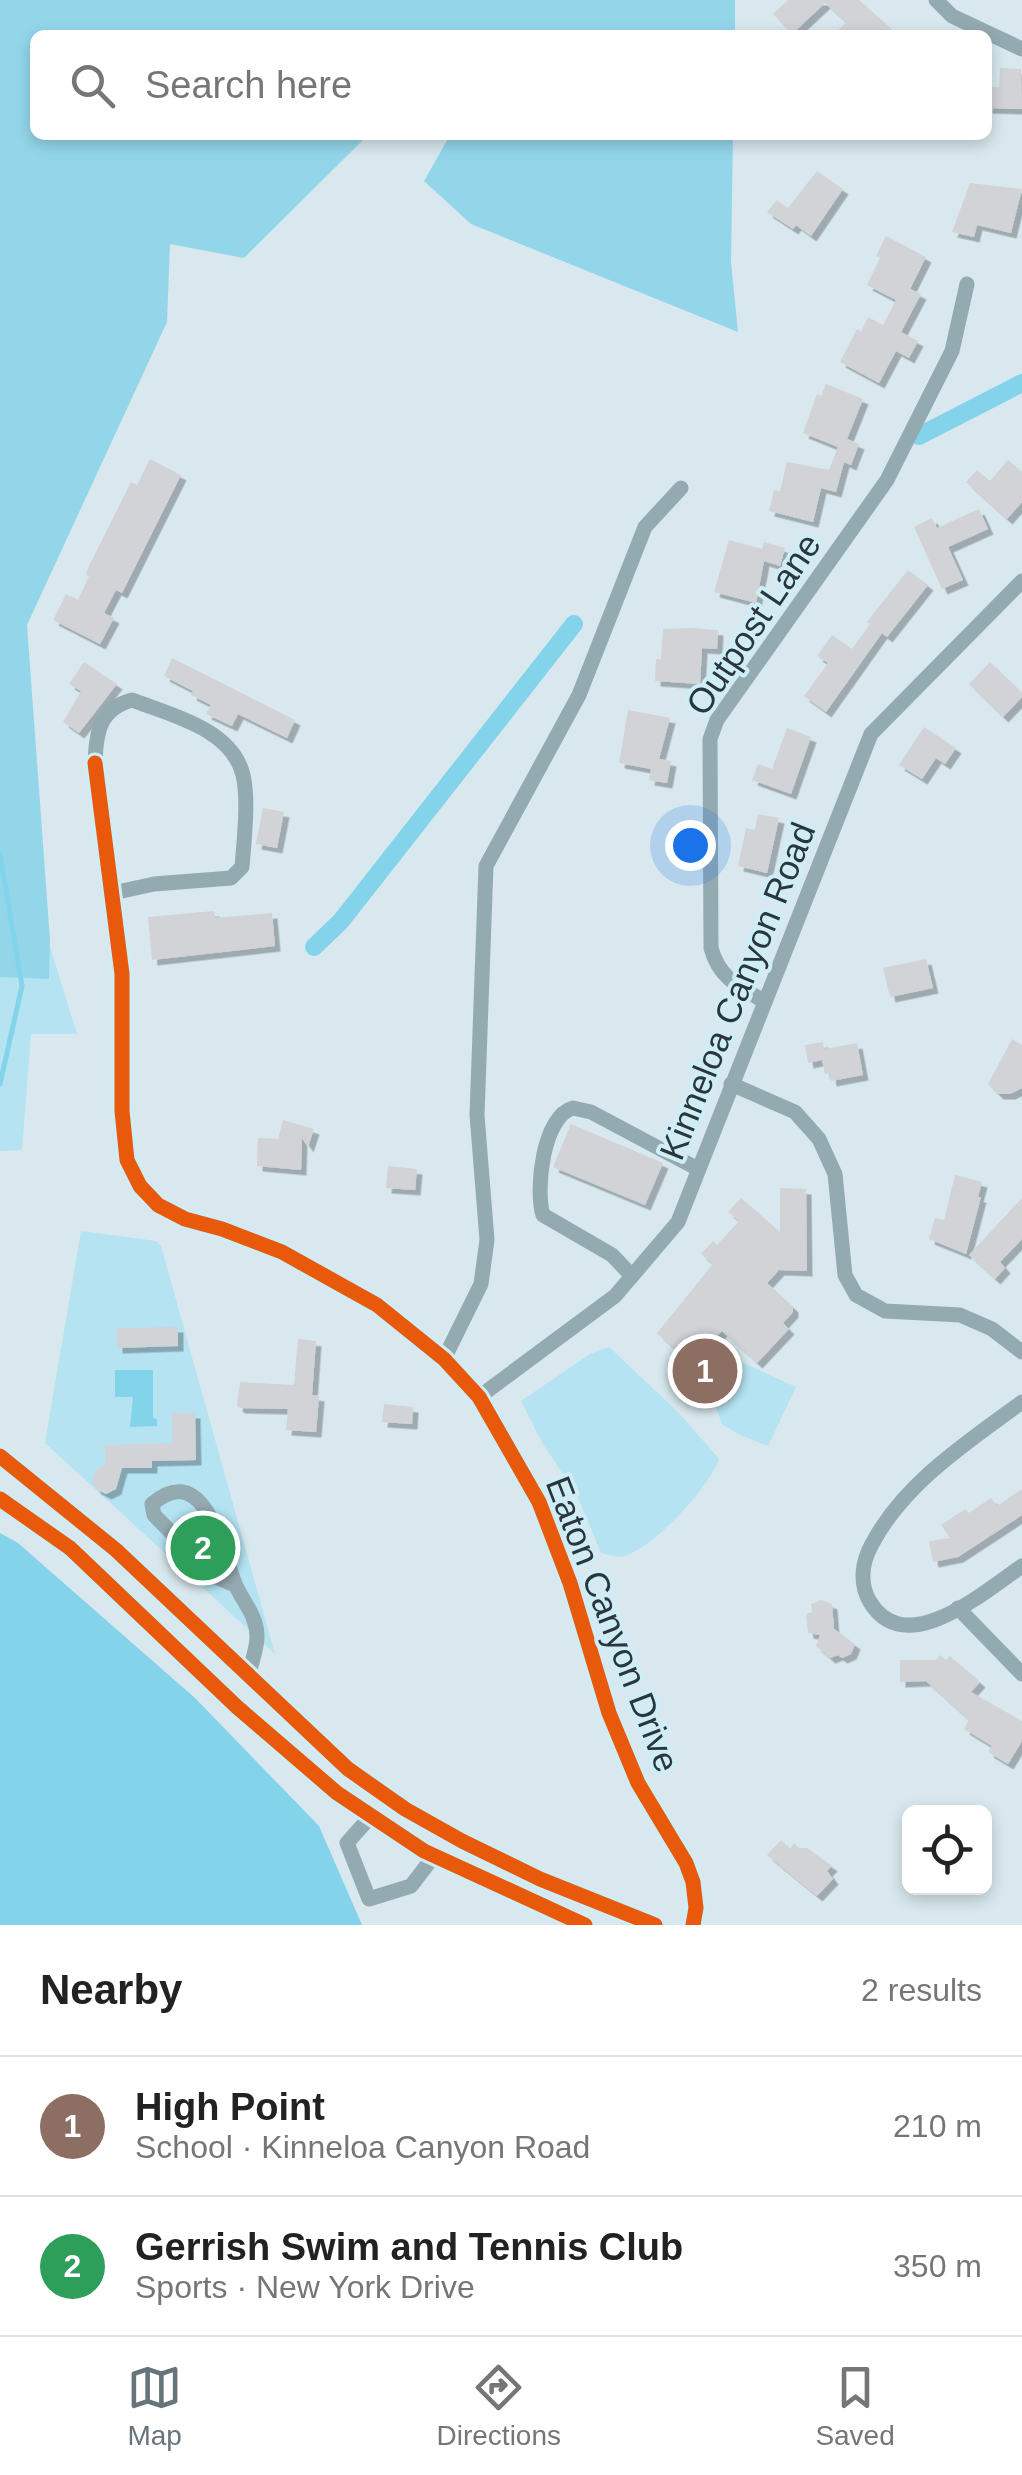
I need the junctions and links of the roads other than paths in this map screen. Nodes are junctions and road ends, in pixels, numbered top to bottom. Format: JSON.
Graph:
{"nodes":[{"id":1,"x":936,"y":0,"type":"edge"},
{"id":2,"x":982,"y":30,"type":"edge"},
{"id":3,"x":992,"y":35,"type":"edge"},
{"id":4,"x":1022,"y":49,"type":"edge"},
{"id":5,"x":967,"y":284,"type":"dead end"},
{"id":6,"x":680,"y":488,"type":"dead end"},
{"id":7,"x":1022,"y":581,"type":"edge"},
{"id":8,"x":113,"y":893,"type":"junction"},
{"id":9,"x":764,"y":1001,"type":"junction"},
{"id":10,"x":731,"y":1084,"type":"junction"},
{"id":11,"x":698,"y":1169,"type":"junction"},
{"id":12,"x":632,"y":1276,"type":"junction"},
{"id":13,"x":1022,"y":1352,"type":"edge"},
{"id":14,"x":444,"y":1359,"type":"junction"},
{"id":15,"x":480,"y":1397,"type":"junction"},
{"id":16,"x":1022,"y":1402,"type":"edge"},
{"id":17,"x":7,"y":1460,"type":"edge"},
{"id":18,"x":0,"y":1499,"type":"edge"},
{"id":19,"x":1022,"y":1566,"type":"edge"},
{"id":20,"x":235,"y":1585,"type":"junction"},
{"id":21,"x":958,"y":1608,"type":"junction"},
{"id":22,"x":1022,"y":1674,"type":"edge"},
{"id":23,"x":249,"y":1675,"type":"junction"},
{"id":24,"x":370,"y":1816,"type":"junction"},
{"id":25,"x":434,"y":1856,"type":"junction"},
{"id":26,"x":585,"y":1925,"type":"edge"},
{"id":27,"x":655,"y":1925,"type":"edge"},
{"id":28,"x":692,"y":1925,"type":"edge"}],
"edges":[{"from":1,"to":2,"type":"street"},
{"from":3,"to":4,"type":"street"},
{"from":5,"to":9,"type":"street","name":"Outpost Lane"},
{"from":6,"to":14,"type":"street"},
{"from":7,"to":9,"type":"street","name":"Kinneloa Canyon Road"},
{"from":8,"to":8,"type":"street","name":"Eaton Canyon Drive"},
{"from":8,"to":14,"type":"street","name":"Eaton Canyon Drive"},
{"from":9,"to":10,"type":"street","name":"Kinneloa Canyon Road"},
{"from":10,"to":11,"type":"street","name":"Kinneloa Canyon Road"},
{"from":10,"to":13,"type":"street"},
{"from":11,"to":12,"type":"street","name":"Kinneloa Canyon Road"},
{"from":11,"to":12,"type":"street"},
{"from":12,"to":15,"type":"street","name":"Kinneloa Canyon Road"},
{"from":14,"to":15,"type":"street","name":"Eaton Canyon Drive"},
{"from":15,"to":28,"type":"street","name":"Eaton Canyon Drive"},
{"from":16,"to":21,"type":"street"},
{"from":17,"to":23,"type":"main road"},
{"from":18,"to":24,"type":"main road"},
{"from":19,"to":21,"type":"street"},
{"from":20,"to":20,"type":"street"},
{"from":20,"to":23,"type":"street"},
{"from":21,"to":22,"type":"street"},
{"from":23,"to":27,"type":"main road"},
{"from":24,"to":25,"type":"main road"},
{"from":24,"to":25,"type":"street"},
{"from":25,"to":26,"type":"main road"}]}
